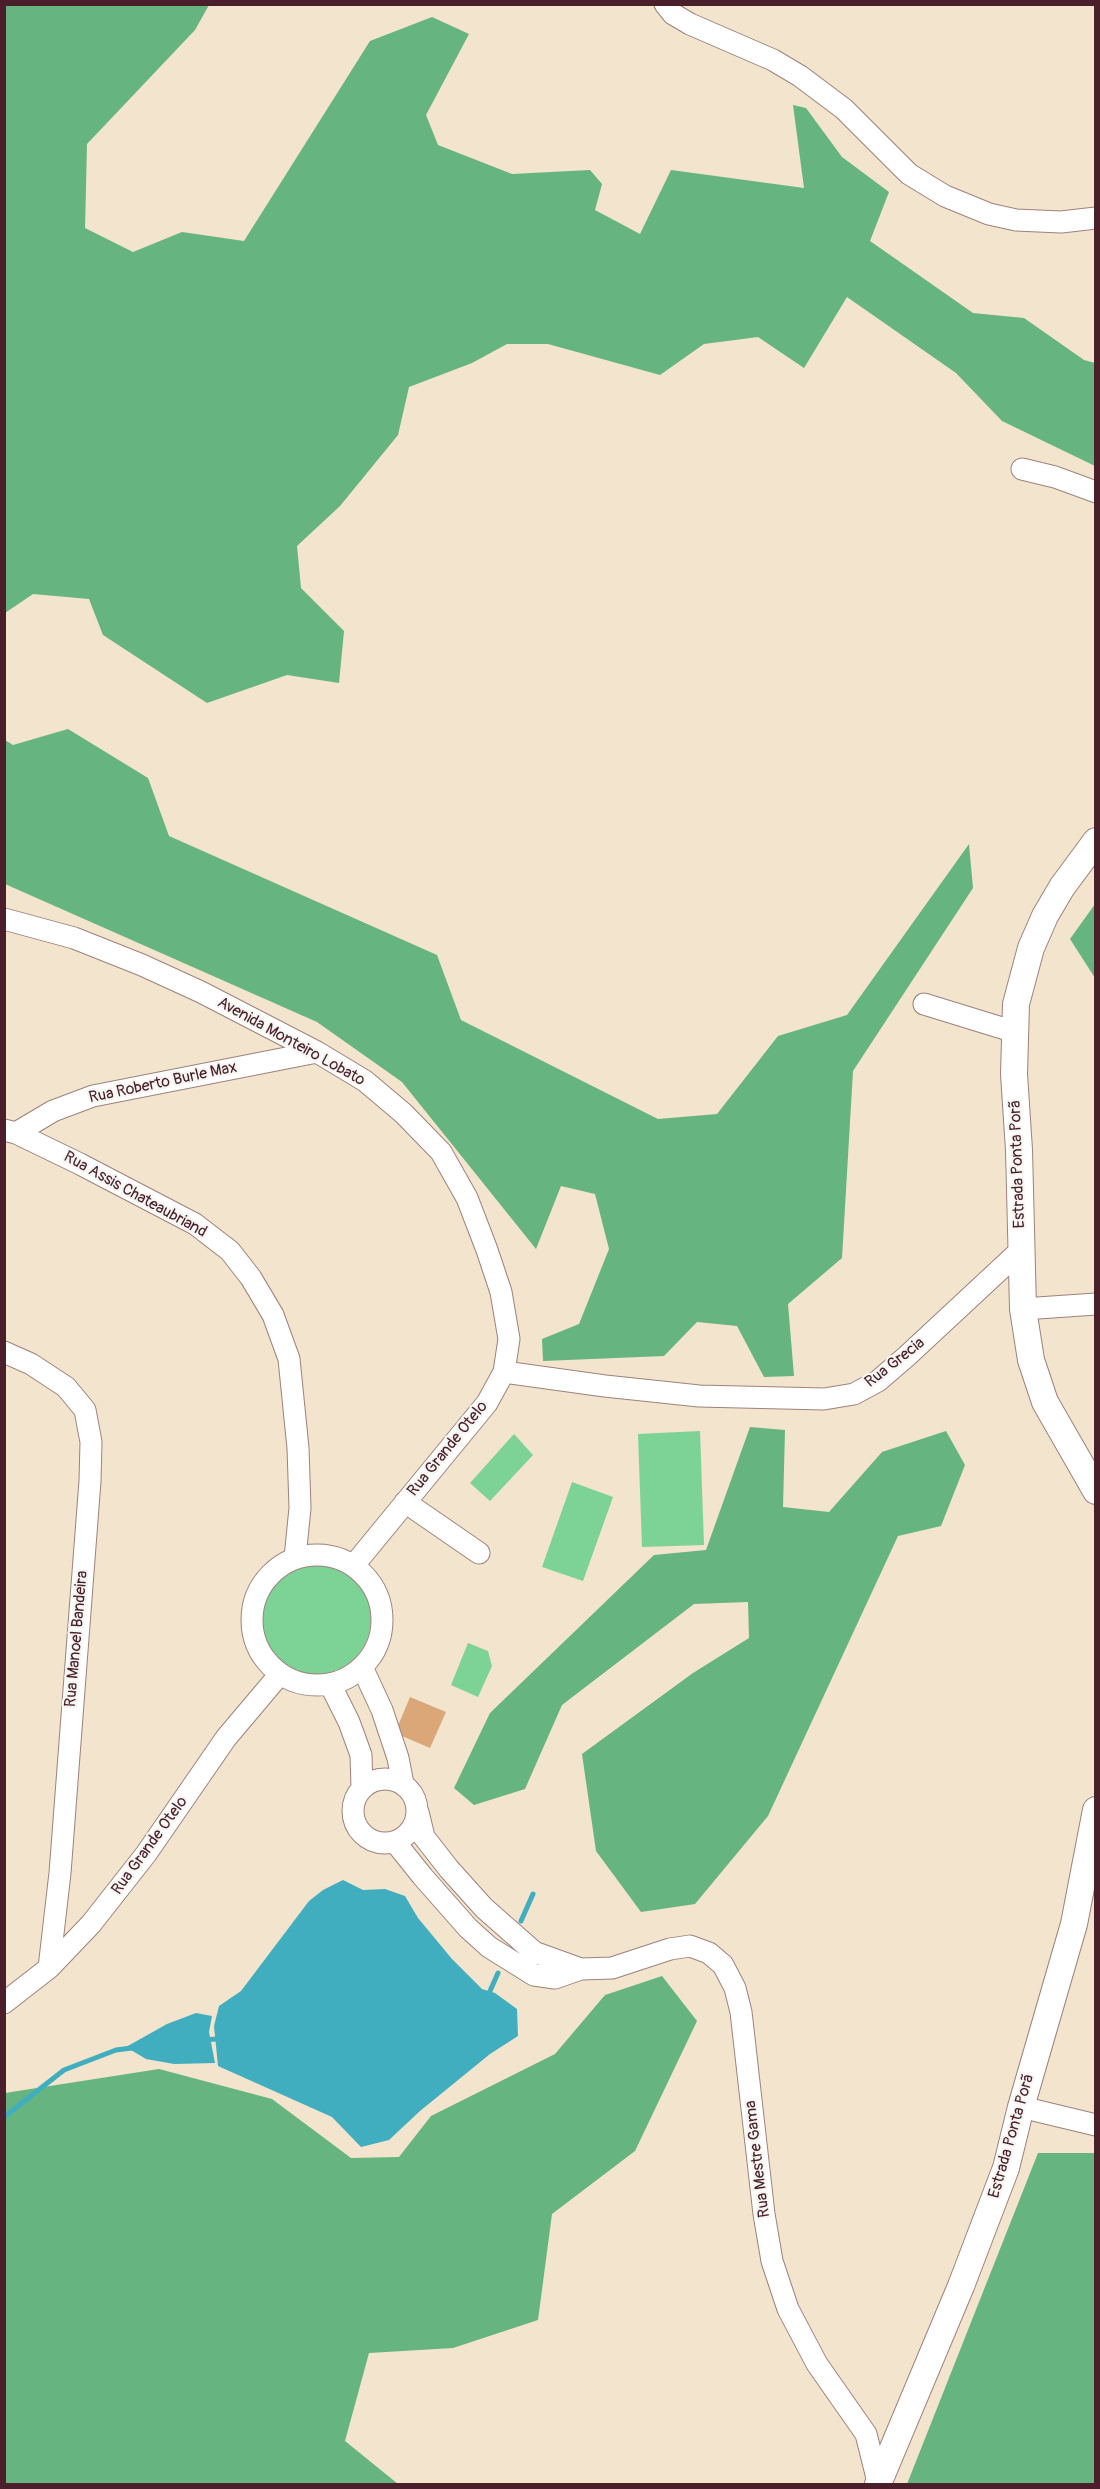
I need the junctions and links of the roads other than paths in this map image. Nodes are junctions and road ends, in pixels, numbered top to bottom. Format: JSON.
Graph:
{"nodes":[{"id":1,"x":665,"y":4,"type":"edge"},
{"id":2,"x":1095,"y":218,"type":"edge"},
{"id":3,"x":1022,"y":468,"type":"dead end"},
{"id":4,"x":1095,"y":492,"type":"edge"},
{"id":5,"x":1095,"y":841,"type":"edge"},
{"id":6,"x":4,"y":919,"type":"edge"},
{"id":7,"x":924,"y":1004,"type":"dead end"},
{"id":8,"x":1015,"y":1032,"type":"junction"},
{"id":9,"x":317,"y":1052,"type":"junction"},
{"id":10,"x":10,"y":1131,"type":"edge"},
{"id":11,"x":1022,"y":1249,"type":"junction"},
{"id":12,"x":1095,"y":1304,"type":"edge"},
{"id":13,"x":1023,"y":1309,"type":"junction"},
{"id":14,"x":4,"y":1352,"type":"edge"},
{"id":15,"x":504,"y":1371,"type":"junction"},
{"id":16,"x":1095,"y":1491,"type":"edge"},
{"id":17,"x":405,"y":1502,"type":"junction"},
{"id":18,"x":479,"y":1553,"type":"dead end"},
{"id":19,"x":295,"y":1558,"type":"junction"},
{"id":20,"x":354,"y":1565,"type":"junction"},
{"id":21,"x":362,"y":1667,"type":"junction"},
{"id":22,"x":280,"y":1674,"type":"junction"},
{"id":23,"x":330,"y":1684,"type":"junction"},
{"id":24,"x":403,"y":1784,"type":"junction"},
{"id":25,"x":362,"y":1788,"type":"junction"},
{"id":26,"x":1095,"y":1810,"type":"edge"},
{"id":27,"x":418,"y":1812,"type":"junction"},
{"id":28,"x":395,"y":1842,"type":"junction"},
{"id":29,"x":49,"y":1968,"type":"junction"},
{"id":30,"x":581,"y":1969,"type":"junction"},
{"id":31,"x":4,"y":2003,"type":"edge"},
{"id":32,"x":1021,"y":2107,"type":"junction"},
{"id":33,"x":1095,"y":2125,"type":"edge"},
{"id":34,"x":878,"y":2483,"type":"edge"}],
"edges":[{"from":1,"to":2,"type":"street"},
{"from":3,"to":4,"type":"street"},
{"from":5,"to":8,"type":"main road","name":"Estrada Ponta Porã"},
{"from":6,"to":9,"type":"street","name":"Avenida Monteiro Lobato"},
{"from":7,"to":8,"type":"street"},
{"from":8,"to":11,"type":"main road","name":"Estrada Ponta Porã"},
{"from":9,"to":10,"type":"street","name":"Rua Roberto Burle Max"},
{"from":9,"to":15,"type":"street","name":"Avenida Monteiro Lobato"},
{"from":10,"to":19,"type":"street","name":"Rua Assis Chateaubriand"},
{"from":11,"to":13,"type":"main road","name":"Estrada Ponta Porã"},
{"from":11,"to":15,"type":"street","name":"Rua Grecia"},
{"from":12,"to":13,"type":"street"},
{"from":13,"to":16,"type":"main road","name":"Estrada Ponta Porã"},
{"from":14,"to":29,"type":"street","name":"Rua Manoel Bandeira"},
{"from":15,"to":17,"type":"street","name":"Rua Grande Otelo"},
{"from":17,"to":18,"type":"street"},
{"from":17,"to":20,"type":"street","name":"Rua Grande Otelo"},
{"from":19,"to":20,"type":"street"},
{"from":19,"to":22,"type":"street"},
{"from":20,"to":21,"type":"street"},
{"from":21,"to":23,"type":"street"},
{"from":21,"to":24,"type":"street"},
{"from":22,"to":23,"type":"street"},
{"from":22,"to":29,"type":"street","name":"Rua Grande Otelo"},
{"from":23,"to":25,"type":"street"},
{"from":24,"to":25,"type":"street"},
{"from":24,"to":27,"type":"street"},
{"from":25,"to":28,"type":"street"},
{"from":26,"to":32,"type":"main road","name":"Estrada Ponta Porã"},
{"from":27,"to":28,"type":"street"},
{"from":27,"to":30,"type":"street","name":"Rua Mestre Gama"},
{"from":28,"to":30,"type":"street","name":"Rua Mestre Gama"},
{"from":29,"to":31,"type":"street","name":"Rua Grande Otelo"},
{"from":30,"to":34,"type":"street","name":"Rua Mestre Gama"},
{"from":32,"to":33,"type":"street"},
{"from":32,"to":34,"type":"main road","name":"Estrada Ponta Porã"}]}
